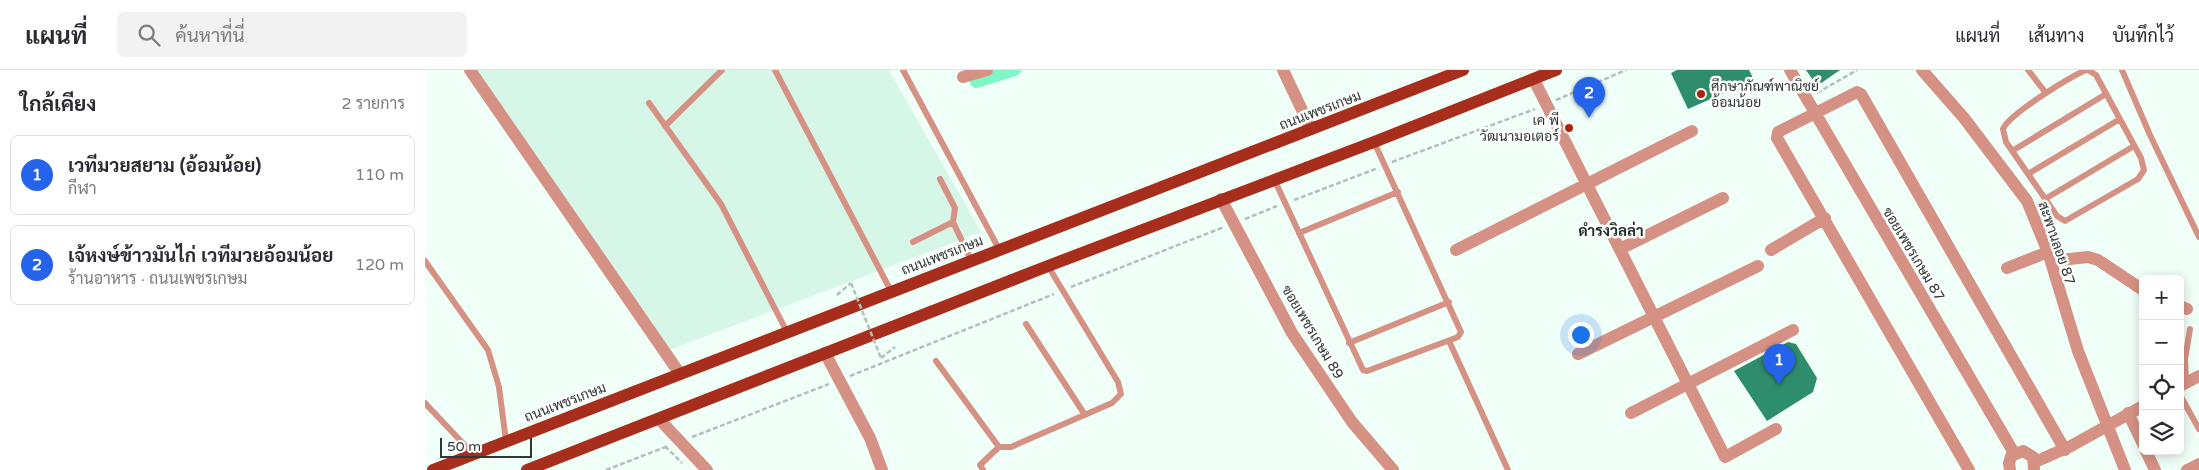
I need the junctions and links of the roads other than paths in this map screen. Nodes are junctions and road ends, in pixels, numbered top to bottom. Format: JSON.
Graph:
{"nodes":[{"id":1,"x":470,"y":70,"type":"edge"},
{"id":2,"x":723,"y":70,"type":"edge"},
{"id":3,"x":775,"y":70,"type":"edge"},
{"id":4,"x":903,"y":70,"type":"edge"},
{"id":5,"x":987,"y":70,"type":"edge"},
{"id":6,"x":1283,"y":70,"type":"edge"},
{"id":7,"x":1463,"y":70,"type":"edge"},
{"id":8,"x":1556,"y":70,"type":"edge"},
{"id":9,"x":1790,"y":70,"type":"edge"},
{"id":10,"x":1921,"y":70,"type":"edge"},
{"id":11,"x":2028,"y":70,"type":"edge"},
{"id":12,"x":2087,"y":70,"type":"edge"},
{"id":13,"x":2122,"y":70,"type":"edge"},
{"id":14,"x":963,"y":77,"type":"dead end"},
{"id":15,"x":1534,"y":80,"type":"junction"},
{"id":16,"x":2047,"y":93,"type":"junction"},
{"id":17,"x":2106,"y":94,"type":"junction"},
{"id":18,"x":649,"y":104,"type":"dead end"},
{"id":19,"x":1815,"y":115,"type":"junction"},
{"id":20,"x":2120,"y":119,"type":"junction"},
{"id":21,"x":665,"y":126,"type":"junction"},
{"id":22,"x":1311,"y":129,"type":"junction"},
{"id":23,"x":1692,"y":131,"type":"dead end"},
{"id":24,"x":1375,"y":142,"type":"junction"},
{"id":25,"x":2134,"y":146,"type":"junction"},
{"id":26,"x":2013,"y":151,"type":"junction"},
{"id":27,"x":2028,"y":174,"type":"junction"},
{"id":28,"x":940,"y":179,"type":"dead end"},
{"id":29,"x":1274,"y":179,"type":"junction"},
{"id":30,"x":1587,"y":184,"type":"junction"},
{"id":31,"x":1398,"y":192,"type":"junction"},
{"id":32,"x":1723,"y":198,"type":"dead end"},
{"id":33,"x":1221,"y":199,"type":"junction"},
{"id":34,"x":2045,"y":199,"type":"junction"},
{"id":35,"x":1825,"y":218,"type":"junction"},
{"id":36,"x":953,"y":222,"type":"junction"},
{"id":37,"x":1299,"y":233,"type":"junction"},
{"id":38,"x":2199,"y":237,"type":"edge"},
{"id":39,"x":913,"y":242,"type":"dead end"},
{"id":40,"x":999,"y":249,"type":"junction"},
{"id":41,"x":1620,"y":249,"type":"junction"},
{"id":42,"x":1456,"y":250,"type":"dead end"},
{"id":43,"x":1771,"y":250,"type":"dead end"},
{"id":44,"x":2049,"y":257,"type":"junction"},
{"id":45,"x":971,"y":260,"type":"junction"},
{"id":46,"x":425,"y":261,"type":"edge"},
{"id":47,"x":1048,"y":266,"type":"junction"},
{"id":48,"x":1758,"y":266,"type":"dead end"},
{"id":49,"x":2007,"y":268,"type":"dead end"},
{"id":50,"x":2139,"y":288,"type":"edge"},
{"id":51,"x":891,"y":291,"type":"junction"},
{"id":52,"x":1449,"y":302,"type":"junction"},
{"id":53,"x":1655,"y":318,"type":"junction"},
{"id":54,"x":1026,"y":324,"type":"dead end"},
{"id":55,"x":2189,"y":329,"type":"dead end"},
{"id":56,"x":1793,"y":330,"type":"dead end"},
{"id":57,"x":787,"y":332,"type":"junction"},
{"id":58,"x":1449,"y":340,"type":"junction"},
{"id":59,"x":1349,"y":343,"type":"junction"},
{"id":60,"x":825,"y":353,"type":"junction"},
{"id":61,"x":1578,"y":354,"type":"dead end"},
{"id":62,"x":936,"y":362,"type":"dead end"},
{"id":63,"x":2184,"y":372,"type":"edge"},
{"id":64,"x":680,"y":374,"type":"junction"},
{"id":65,"x":2199,"y":376,"type":"edge"},
{"id":66,"x":1688,"y":384,"type":"junction"},
{"id":67,"x":2184,"y":384,"type":"edge"},
{"id":68,"x":2184,"y":402,"type":"edge"},
{"id":69,"x":425,"y":403,"type":"edge"},
{"id":70,"x":2139,"y":408,"type":"edge"},
{"id":71,"x":1631,"y":413,"type":"dead end"},
{"id":72,"x":2128,"y":413,"type":"junction"},
{"id":73,"x":1085,"y":415,"type":"junction"},
{"id":74,"x":659,"y":418,"type":"junction"},
{"id":75,"x":2106,"y":426,"type":"junction"},
{"id":76,"x":1776,"y":429,"type":"dead end"},
{"id":77,"x":2199,"y":429,"type":"edge"},
{"id":78,"x":2139,"y":436,"type":"edge"},
{"id":79,"x":506,"y":441,"type":"junction"},
{"id":80,"x":999,"y":447,"type":"junction"},
{"id":81,"x":2065,"y":450,"type":"junction"},
{"id":82,"x":2014,"y":453,"type":"junction"},
{"id":83,"x":473,"y":454,"type":"junction"},
{"id":84,"x":2148,"y":455,"type":"edge"},
{"id":85,"x":2199,"y":464,"type":"edge"},
{"id":86,"x":2035,"y":467,"type":"edge"},
{"id":87,"x":433,"y":470,"type":"edge"},
{"id":88,"x":527,"y":470,"type":"edge"},
{"id":89,"x":707,"y":470,"type":"edge"},
{"id":90,"x":881,"y":470,"type":"edge"},
{"id":91,"x":983,"y":470,"type":"edge"},
{"id":92,"x":1393,"y":470,"type":"edge"},
{"id":93,"x":1508,"y":470,"type":"edge"},
{"id":94,"x":1969,"y":470,"type":"edge"},
{"id":95,"x":2010,"y":470,"type":"edge"},
{"id":96,"x":2125,"y":470,"type":"edge"},
{"id":97,"x":2155,"y":470,"type":"edge"},
{"id":98,"x":2187,"y":470,"type":"edge"}],
"edges":[{"from":1,"to":64,"type":"street"},
{"from":2,"to":21,"type":"lane"},
{"from":3,"to":51,"type":"lane"},
{"from":4,"to":40,"type":"lane"},
{"from":5,"to":14,"type":"street"},
{"from":6,"to":22,"type":"street"},
{"from":7,"to":22,"type":"main road","name":"ถนนเพชรเกษม"},
{"from":8,"to":15,"type":"main road"},
{"from":9,"to":19,"type":"street","name":"ซอยเพชรเกษม 87"},
{"from":10,"to":44,"type":"street","name":"สะพานลอย 87"},
{"from":11,"to":16,"type":"lane"},
{"from":12,"to":16,"type":"lane"},
{"from":12,"to":17,"type":"lane"},
{"from":13,"to":38,"type":"lane"},
{"from":15,"to":24,"type":"main road"},
{"from":15,"to":30,"type":"street"},
{"from":16,"to":26,"type":"lane"},
{"from":17,"to":20,"type":"lane"},
{"from":17,"to":26,"type":"lane"},
{"from":18,"to":21,"type":"lane"},
{"from":19,"to":35,"type":"street"},
{"from":19,"to":81,"type":"street"},
{"from":19,"to":82,"type":"street","name":"ซอยเพชรเกษม 87"},
{"from":20,"to":25,"type":"lane"},
{"from":20,"to":27,"type":"lane"},
{"from":21,"to":57,"type":"lane"},
{"from":22,"to":40,"type":"main road","name":"ถนนเพชรเกษม"},
{"from":23,"to":30,"type":"street"},
{"from":24,"to":29,"type":"main road"},
{"from":24,"to":31,"type":"lane"},
{"from":25,"to":34,"type":"lane"},
{"from":25,"to":34,"type":"lane"},
{"from":26,"to":27,"type":"lane"},
{"from":27,"to":34,"type":"lane"},
{"from":28,"to":36,"type":"lane"},
{"from":29,"to":33,"type":"main road"},
{"from":29,"to":37,"type":"lane"},
{"from":30,"to":41,"type":"street"},
{"from":30,"to":42,"type":"street"},
{"from":31,"to":37,"type":"lane"},
{"from":31,"to":52,"type":"lane"},
{"from":32,"to":41,"type":"street"},
{"from":33,"to":47,"type":"main road"},
{"from":33,"to":92,"type":"street","name":"ซอยเพชรเกษม 89"},
{"from":35,"to":43,"type":"street"},
{"from":35,"to":94,"type":"street"},
{"from":36,"to":39,"type":"lane"},
{"from":36,"to":45,"type":"lane"},
{"from":37,"to":59,"type":"lane"},
{"from":40,"to":45,"type":"main road","name":"ถนนเพชรเกษม"},
{"from":41,"to":53,"type":"street"},
{"from":44,"to":49,"type":"street"},
{"from":44,"to":50,"type":"street"},
{"from":44,"to":75,"type":"street","name":"สะพานลอย 87"},
{"from":45,"to":51,"type":"main road","name":"ถนนเพชรเกษม"},
{"from":46,"to":79,"type":"lane"},
{"from":47,"to":60,"type":"main road"},
{"from":47,"to":73,"type":"lane"},
{"from":48,"to":53,"type":"street"},
{"from":51,"to":57,"type":"main road","name":"ถนนเพชรเกษม"},
{"from":52,"to":58,"type":"lane"},
{"from":52,"to":59,"type":"lane"},
{"from":53,"to":61,"type":"street"},
{"from":53,"to":66,"type":"street"},
{"from":54,"to":73,"type":"lane"},
{"from":55,"to":63,"type":"lane"},
{"from":56,"to":66,"type":"street"},
{"from":57,"to":64,"type":"main road","name":"ถนนเพชรเกษม"},
{"from":58,"to":59,"type":"lane"},
{"from":58,"to":93,"type":"lane"},
{"from":60,"to":74,"type":"main road"},
{"from":60,"to":90,"type":"street"},
{"from":62,"to":80,"type":"lane"},
{"from":64,"to":79,"type":"main road","name":"ถนนเพชรเกษม"},
{"from":65,"to":67,"type":"street"},
{"from":66,"to":71,"type":"street"},
{"from":66,"to":76,"type":"street"},
{"from":68,"to":77,"type":"lane"},
{"from":69,"to":83,"type":"lane"},
{"from":70,"to":72,"type":"street"},
{"from":72,"to":75,"type":"street"},
{"from":72,"to":78,"type":"street"},
{"from":73,"to":80,"type":"lane"},
{"from":74,"to":88,"type":"main road"},
{"from":74,"to":89,"type":"street"},
{"from":75,"to":81,"type":"street"},
{"from":75,"to":96,"type":"street","name":"สะพานลอย 87"},
{"from":79,"to":83,"type":"main road","name":"ถนนเพชรเกษม"},
{"from":80,"to":91,"type":"lane"},
{"from":81,"to":86,"type":"street"},
{"from":82,"to":86,"type":"street"},
{"from":82,"to":95,"type":"street"},
{"from":83,"to":87,"type":"main road","name":"ถนนเพชรเกษม"},
{"from":84,"to":97,"type":"street"},
{"from":85,"to":98,"type":"street"}]}
